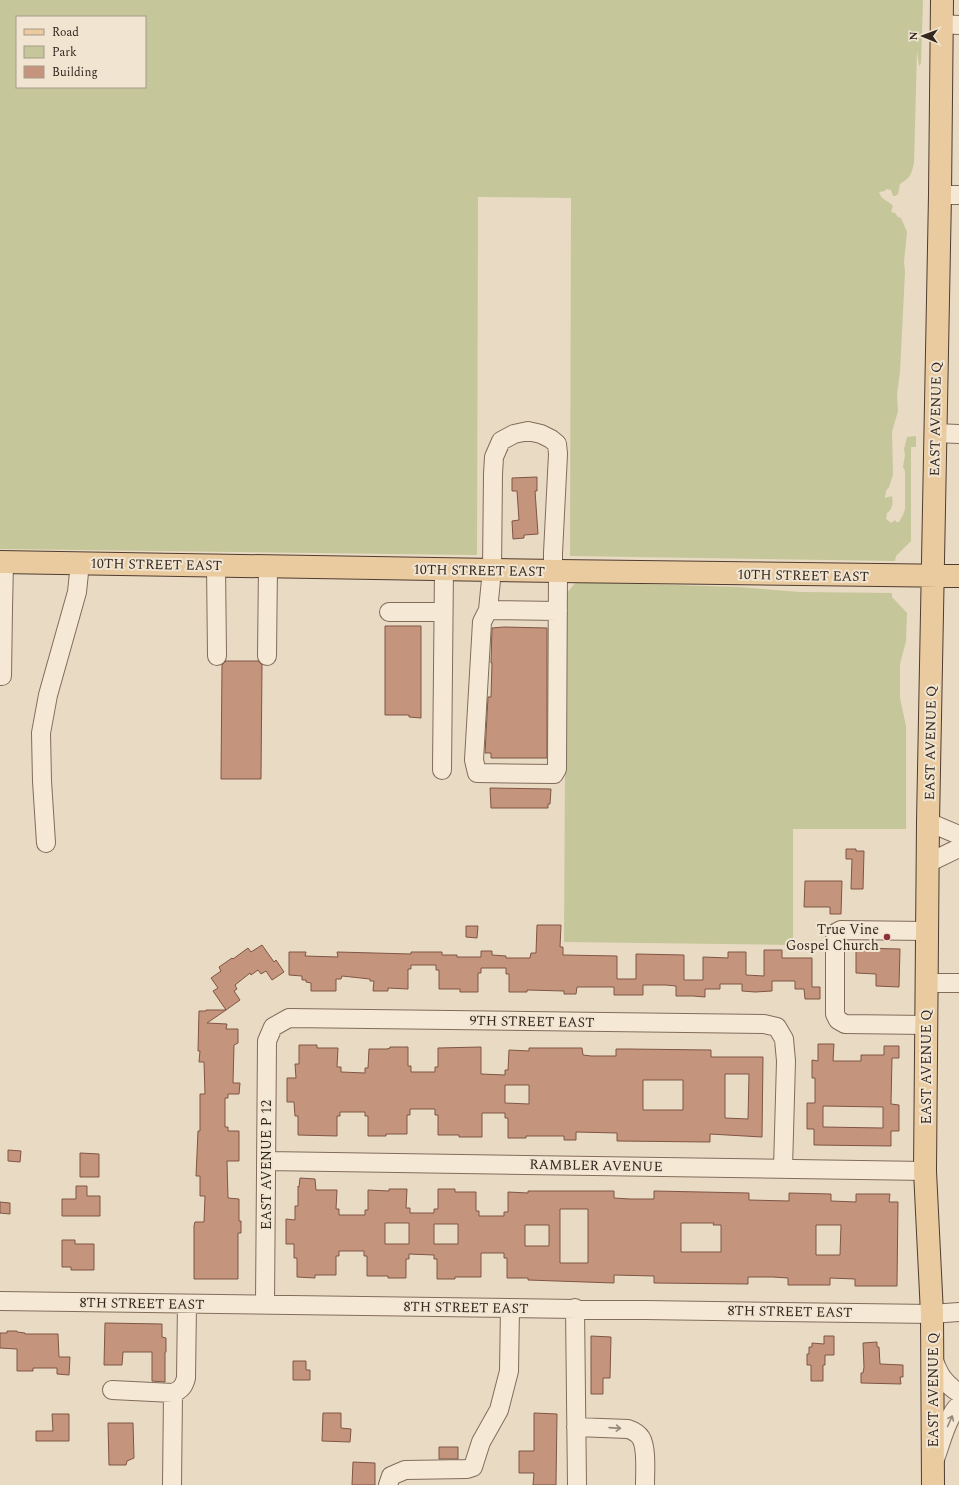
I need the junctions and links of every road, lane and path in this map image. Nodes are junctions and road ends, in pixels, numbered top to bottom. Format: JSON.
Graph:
{"nodes":[{"id":1,"x":942,"y":0,"type":"edge"},
{"id":2,"x":950,"y":24,"type":"edge"},
{"id":3,"x":950,"y":195,"type":"edge"},
{"id":4,"x":935,"y":433,"type":"junction"},
{"id":5,"x":959,"y":434,"type":"edge"},
{"id":6,"x":2,"y":562,"type":"edge"},
{"id":7,"x":80,"y":563,"type":"junction"},
{"id":8,"x":216,"y":565,"type":"junction"},
{"id":9,"x":268,"y":566,"type":"junction"},
{"id":10,"x":444,"y":569,"type":"junction"},
{"id":11,"x":492,"y":570,"type":"junction"},
{"id":12,"x":556,"y":571,"type":"junction"},
{"id":13,"x":932,"y":576,"type":"junction"},
{"id":14,"x":959,"y":576,"type":"edge"},
{"id":15,"x":2,"y":609,"type":"edge"},
{"id":16,"x":488,"y":610,"type":"junction"},
{"id":17,"x":558,"y":611,"type":"junction"},
{"id":18,"x":389,"y":612,"type":"dead end"},
{"id":19,"x":442,"y":612,"type":"junction"},
{"id":20,"x":217,"y":656,"type":"dead end"},
{"id":21,"x":266,"y":656,"type":"dead end"},
{"id":22,"x":0,"y":676,"type":"edge"},
{"id":23,"x":442,"y":770,"type":"dead end"},
{"id":24,"x":928,"y":822,"type":"junction"},
{"id":25,"x":959,"y":835,"type":"edge"},
{"id":26,"x":46,"y":843,"type":"dead end"},
{"id":27,"x":959,"y":848,"type":"edge"},
{"id":28,"x":928,"y":863,"type":"junction"},
{"id":29,"x":927,"y":931,"type":"junction"},
{"id":30,"x":927,"y":983,"type":"junction"},
{"id":31,"x":959,"y":983,"type":"edge"},
{"id":32,"x":927,"y":1025,"type":"junction"},
{"id":33,"x":273,"y":1026,"type":"joint"},
{"id":34,"x":267,"y":1161,"type":"junction"},
{"id":35,"x":783,"y":1168,"type":"junction"},
{"id":36,"x":925,"y":1171,"type":"junction"},
{"id":37,"x":0,"y":1301,"type":"edge"},
{"id":38,"x":187,"y":1304,"type":"junction"},
{"id":39,"x":265,"y":1304,"type":"junction"},
{"id":40,"x":510,"y":1308,"type":"junction"},
{"id":41,"x":575,"y":1308,"type":"junction"},
{"id":42,"x":959,"y":1312,"type":"edge"},
{"id":43,"x":932,"y":1314,"type":"junction"},
{"id":44,"x":932,"y":1357,"type":"junction"},
{"id":45,"x":112,"y":1390,"type":"dead end"},
{"id":46,"x":173,"y":1393,"type":"junction"},
{"id":47,"x":959,"y":1393,"type":"edge"},
{"id":48,"x":959,"y":1405,"type":"edge"},
{"id":49,"x":576,"y":1427,"type":"junction"},
{"id":50,"x":934,"y":1478,"type":"edge"},
{"id":51,"x":172,"y":1485,"type":"edge"},
{"id":52,"x":388,"y":1485,"type":"edge"},
{"id":53,"x":577,"y":1485,"type":"edge"},
{"id":54,"x":645,"y":1485,"type":"edge"}],
"edges":[{"from":1,"to":2,"type":"main road","name":"EAST AVENUE Q"},
{"from":2,"to":3,"type":"main road","name":"EAST AVENUE Q"},
{"from":3,"to":4,"type":"main road","name":"EAST AVENUE Q"},
{"from":4,"to":5,"type":"street"},
{"from":4,"to":13,"type":"main road","name":"EAST AVENUE Q"},
{"from":6,"to":7,"type":"main road","name":"10TH STREET EAST"},
{"from":6,"to":15,"type":"street"},
{"from":7,"to":8,"type":"main road","name":"10TH STREET EAST"},
{"from":7,"to":26,"type":"street"},
{"from":8,"to":9,"type":"main road","name":"10TH STREET EAST"},
{"from":8,"to":20,"type":"street"},
{"from":9,"to":10,"type":"main road","name":"10TH STREET EAST"},
{"from":9,"to":21,"type":"street"},
{"from":10,"to":11,"type":"main road","name":"10TH STREET EAST"},
{"from":10,"to":19,"type":"street"},
{"from":11,"to":12,"type":"main road","name":"10TH STREET EAST"},
{"from":11,"to":12,"type":"street"},
{"from":11,"to":16,"type":"street"},
{"from":12,"to":13,"type":"main road","name":"10TH STREET EAST"},
{"from":12,"to":17,"type":"street"},
{"from":13,"to":14,"type":"main road","name":"10TH STREET EAST"},
{"from":13,"to":24,"type":"main road","name":"EAST AVENUE Q"},
{"from":15,"to":22,"type":"street"},
{"from":16,"to":17,"type":"street"},
{"from":16,"to":17,"type":"street"},
{"from":18,"to":19,"type":"street"},
{"from":19,"to":23,"type":"street"},
{"from":24,"to":25,"type":"street"},
{"from":24,"to":28,"type":"main road","name":"EAST AVENUE Q"},
{"from":27,"to":28,"type":"street"},
{"from":28,"to":29,"type":"main road","name":"EAST AVENUE Q"},
{"from":29,"to":30,"type":"main road","name":"EAST AVENUE Q"},
{"from":29,"to":32,"type":"street"},
{"from":30,"to":31,"type":"street"},
{"from":30,"to":32,"type":"main road","name":"EAST AVENUE Q"},
{"from":32,"to":36,"type":"main road","name":"EAST AVENUE Q"},
{"from":33,"to":34,"type":"street","name":"EAST AVENUE P 12"},
{"from":33,"to":35,"type":"street","name":"9TH STREET EAST"},
{"from":34,"to":35,"type":"street","name":"RAMBLER AVENUE"},
{"from":34,"to":39,"type":"street","name":"EAST AVENUE P 12"},
{"from":35,"to":36,"type":"street","name":"RAMBLER AVENUE"},
{"from":36,"to":43,"type":"main road","name":"EAST AVENUE Q"},
{"from":37,"to":38,"type":"street","name":"8TH STREET EAST"},
{"from":38,"to":39,"type":"street","name":"8TH STREET EAST"},
{"from":38,"to":46,"type":"street"},
{"from":39,"to":40,"type":"street","name":"8TH STREET EAST"},
{"from":40,"to":41,"type":"street","name":"8TH STREET EAST"},
{"from":40,"to":52,"type":"street"},
{"from":41,"to":43,"type":"street","name":"8TH STREET EAST"},
{"from":41,"to":49,"type":"street"},
{"from":42,"to":43,"type":"street","name":"8TH STREET EAST"},
{"from":43,"to":44,"type":"main road","name":"EAST AVENUE Q"},
{"from":44,"to":47,"type":"street"},
{"from":44,"to":50,"type":"main road","name":"EAST AVENUE Q"},
{"from":45,"to":46,"type":"street"},
{"from":46,"to":51,"type":"street"},
{"from":50,"to":48,"type":"street","one_way":true},
{"from":49,"to":53,"type":"street"},
{"from":49,"to":54,"type":"street","one_way":true}]}
